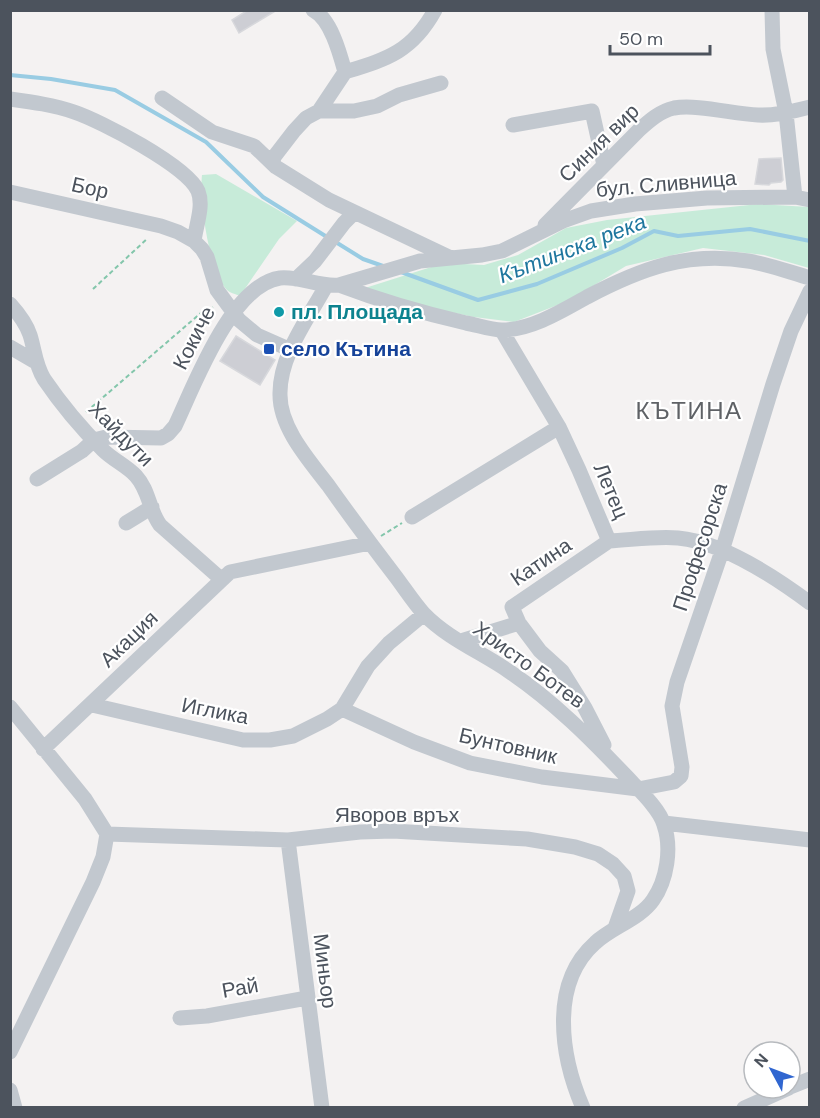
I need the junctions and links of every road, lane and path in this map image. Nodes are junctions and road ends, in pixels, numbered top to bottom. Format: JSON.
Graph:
{"nodes":[{"id":1,"x":313,"y":10,"type":"edge"},
{"id":2,"x":435,"y":10,"type":"edge"},
{"id":3,"x":772,"y":10,"type":"edge"},
{"id":4,"x":345,"y":72,"type":"junction"},
{"id":5,"x":441,"y":83,"type":"dead end"},
{"id":6,"x":162,"y":98,"type":"dead end"},
{"id":7,"x":10,"y":99,"type":"edge"},
{"id":8,"x":49,"y":105,"type":"junction"},
{"id":9,"x":810,"y":107,"type":"edge"},
{"id":10,"x":10,"y":111,"type":"edge"},
{"id":11,"x":320,"y":111,"type":"junction"},
{"id":12,"x":786,"y":113,"type":"junction"},
{"id":13,"x":513,"y":125,"type":"dead end"},
{"id":14,"x":273,"y":162,"type":"junction"},
{"id":15,"x":604,"y":165,"type":"junction"},
{"id":16,"x":10,"y":192,"type":"edge"},
{"id":17,"x":802,"y":199,"type":"edge"},
{"id":18,"x":349,"y":218,"type":"junction"},
{"id":19,"x":161,"y":226,"type":"junction"},
{"id":20,"x":536,"y":234,"type":"junction"},
{"id":21,"x":194,"y":241,"type":"junction"},
{"id":22,"x":451,"y":258,"type":"junction"},
{"id":23,"x":810,"y":278,"type":"edge"},
{"id":24,"x":296,"y":279,"type":"junction"},
{"id":25,"x":333,"y":285,"type":"junction"},
{"id":26,"x":93,"y":289,"type":"dead end"},
{"id":27,"x":810,"y":291,"type":"edge"},
{"id":28,"x":10,"y":304,"type":"edge"},
{"id":29,"x":229,"y":307,"type":"junction"},
{"id":30,"x":501,"y":330,"type":"junction"},
{"id":31,"x":10,"y":347,"type":"edge"},
{"id":32,"x":291,"y":350,"type":"junction"},
{"id":33,"x":34,"y":361,"type":"junction"},
{"id":34,"x":78,"y":420,"type":"junction"},
{"id":35,"x":559,"y":428,"type":"junction"},
{"id":36,"x":94,"y":440,"type":"junction"},
{"id":37,"x":37,"y":479,"type":"dead end"},
{"id":38,"x":152,"y":507,"type":"junction"},
{"id":39,"x":412,"y":517,"type":"joint"},
{"id":40,"x":126,"y":523,"type":"dead end"},
{"id":41,"x":609,"y":541,"type":"junction"},
{"id":42,"x":370,"y":543,"type":"junction"},
{"id":43,"x":722,"y":551,"type":"junction"},
{"id":44,"x":221,"y":579,"type":"junction"},
{"id":45,"x":810,"y":603,"type":"edge"},
{"id":46,"x":424,"y":614,"type":"junction"},
{"id":47,"x":519,"y":623,"type":"junction"},
{"id":48,"x":461,"y":641,"type":"junction"},
{"id":49,"x":92,"y":705,"type":"junction"},
{"id":50,"x":10,"y":707,"type":"edge"},
{"id":51,"x":342,"y":709,"type":"junction"},
{"id":52,"x":43,"y":749,"type":"junction"},
{"id":53,"x":611,"y":760,"type":"junction"},
{"id":54,"x":638,"y":789,"type":"junction"},
{"id":55,"x":664,"y":823,"type":"junction"},
{"id":56,"x":106,"y":834,"type":"junction"},
{"id":57,"x":288,"y":840,"type":"junction"},
{"id":58,"x":810,"y":840,"type":"edge"},
{"id":59,"x":615,"y":928,"type":"junction"},
{"id":60,"x":307,"y":998,"type":"junction"},
{"id":61,"x":180,"y":1018,"type":"dead end"},
{"id":62,"x":10,"y":1052,"type":"edge"},
{"id":63,"x":10,"y":1090,"type":"edge"},
{"id":64,"x":761,"y":1100,"type":"edge"},
{"id":65,"x":15,"y":1107,"type":"edge"},
{"id":66,"x":322,"y":1107,"type":"edge"},
{"id":67,"x":582,"y":1107,"type":"edge"},
{"id":68,"x":744,"y":1107,"type":"edge"}],
"edges":[{"from":1,"to":4,"type":"street"},
{"from":2,"to":4,"type":"street"},
{"from":3,"to":12,"type":"street"},
{"from":4,"to":11,"type":"street"},
{"from":5,"to":11,"type":"street"},
{"from":6,"to":14,"type":"street"},
{"from":7,"to":8,"type":"street"},
{"from":8,"to":10,"type":"street"},
{"from":8,"to":21,"type":"street"},
{"from":9,"to":12,"type":"street","name":"Синия вир"},
{"from":11,"to":14,"type":"street"},
{"from":12,"to":15,"type":"street","name":"Синия вир"},
{"from":12,"to":17,"type":"street"},
{"from":13,"to":15,"type":"street"},
{"from":14,"to":18,"type":"street"},
{"from":15,"to":20,"type":"street","name":"Синия вир"},
{"from":16,"to":19,"type":"street","name":"Бор"},
{"from":17,"to":20,"type":"street","name":"бул. Сливница"},
{"from":18,"to":22,"type":"street"},
{"from":18,"to":24,"type":"street"},
{"from":19,"to":21,"type":"street","name":"Бор"},
{"from":19,"to":26,"type":"path"},
{"from":20,"to":22,"type":"street","name":"бул. Сливница"},
{"from":21,"to":29,"type":"street"},
{"from":22,"to":25,"type":"street","name":"бул. Сливница"},
{"from":23,"to":30,"type":"street"},
{"from":24,"to":25,"type":"street"},
{"from":24,"to":29,"type":"street"},
{"from":25,"to":30,"type":"street"},
{"from":25,"to":32,"type":"street","name":"Христо Ботев"},
{"from":27,"to":43,"type":"street","name":"Професорска"},
{"from":28,"to":33,"type":"street","name":"Хайдути"},
{"from":29,"to":32,"type":"street"},
{"from":29,"to":34,"type":"path","name":"Кокиче"},
{"from":29,"to":36,"type":"street","name":"Кокиче"},
{"from":30,"to":35,"type":"street","name":"Летец"},
{"from":31,"to":33,"type":"street"},
{"from":32,"to":42,"type":"street","name":"Христо Ботев"},
{"from":33,"to":34,"type":"street","name":"Хайдути"},
{"from":34,"to":36,"type":"street","name":"Хайдути"},
{"from":35,"to":39,"type":"street"},
{"from":35,"to":41,"type":"street","name":"Летец"},
{"from":36,"to":37,"type":"street"},
{"from":36,"to":38,"type":"street","name":"Хайдути"},
{"from":38,"to":40,"type":"street"},
{"from":38,"to":44,"type":"street","name":"Хайдути"},
{"from":39,"to":42,"type":"path"},
{"from":41,"to":43,"type":"street","name":"Летец"},
{"from":41,"to":47,"type":"street","name":"Катина"},
{"from":42,"to":44,"type":"street","name":"Акация"},
{"from":42,"to":46,"type":"street","name":"Христо Ботев"},
{"from":43,"to":45,"type":"street","name":"Летец"},
{"from":43,"to":54,"type":"street","name":"Професорска"},
{"from":44,"to":49,"type":"street","name":"Акация"},
{"from":46,"to":48,"type":"street","name":"Христо Ботев"},
{"from":46,"to":51,"type":"street","name":"Иглика"},
{"from":47,"to":48,"type":"street"},
{"from":47,"to":53,"type":"street"},
{"from":48,"to":53,"type":"street","name":"Христо Ботев"},
{"from":49,"to":51,"type":"street","name":"Иглика"},
{"from":49,"to":52,"type":"street","name":"Акация"},
{"from":50,"to":52,"type":"street"},
{"from":51,"to":54,"type":"street","name":"Бунтовник"},
{"from":52,"to":56,"type":"street"},
{"from":53,"to":54,"type":"street","name":"Христо Ботев"},
{"from":54,"to":55,"type":"street","name":"Христо Ботев"},
{"from":55,"to":58,"type":"street"},
{"from":55,"to":59,"type":"street"},
{"from":56,"to":57,"type":"street","name":"Яворов връх"},
{"from":56,"to":62,"type":"street"},
{"from":57,"to":59,"type":"street","name":"Яворов връх"},
{"from":57,"to":60,"type":"street","name":"Миньор"},
{"from":59,"to":67,"type":"street"},
{"from":60,"to":61,"type":"street","name":"Рай"},
{"from":60,"to":66,"type":"street","name":"Миньор"},
{"from":63,"to":65,"type":"street"},
{"from":64,"to":68,"type":"street"}]}
